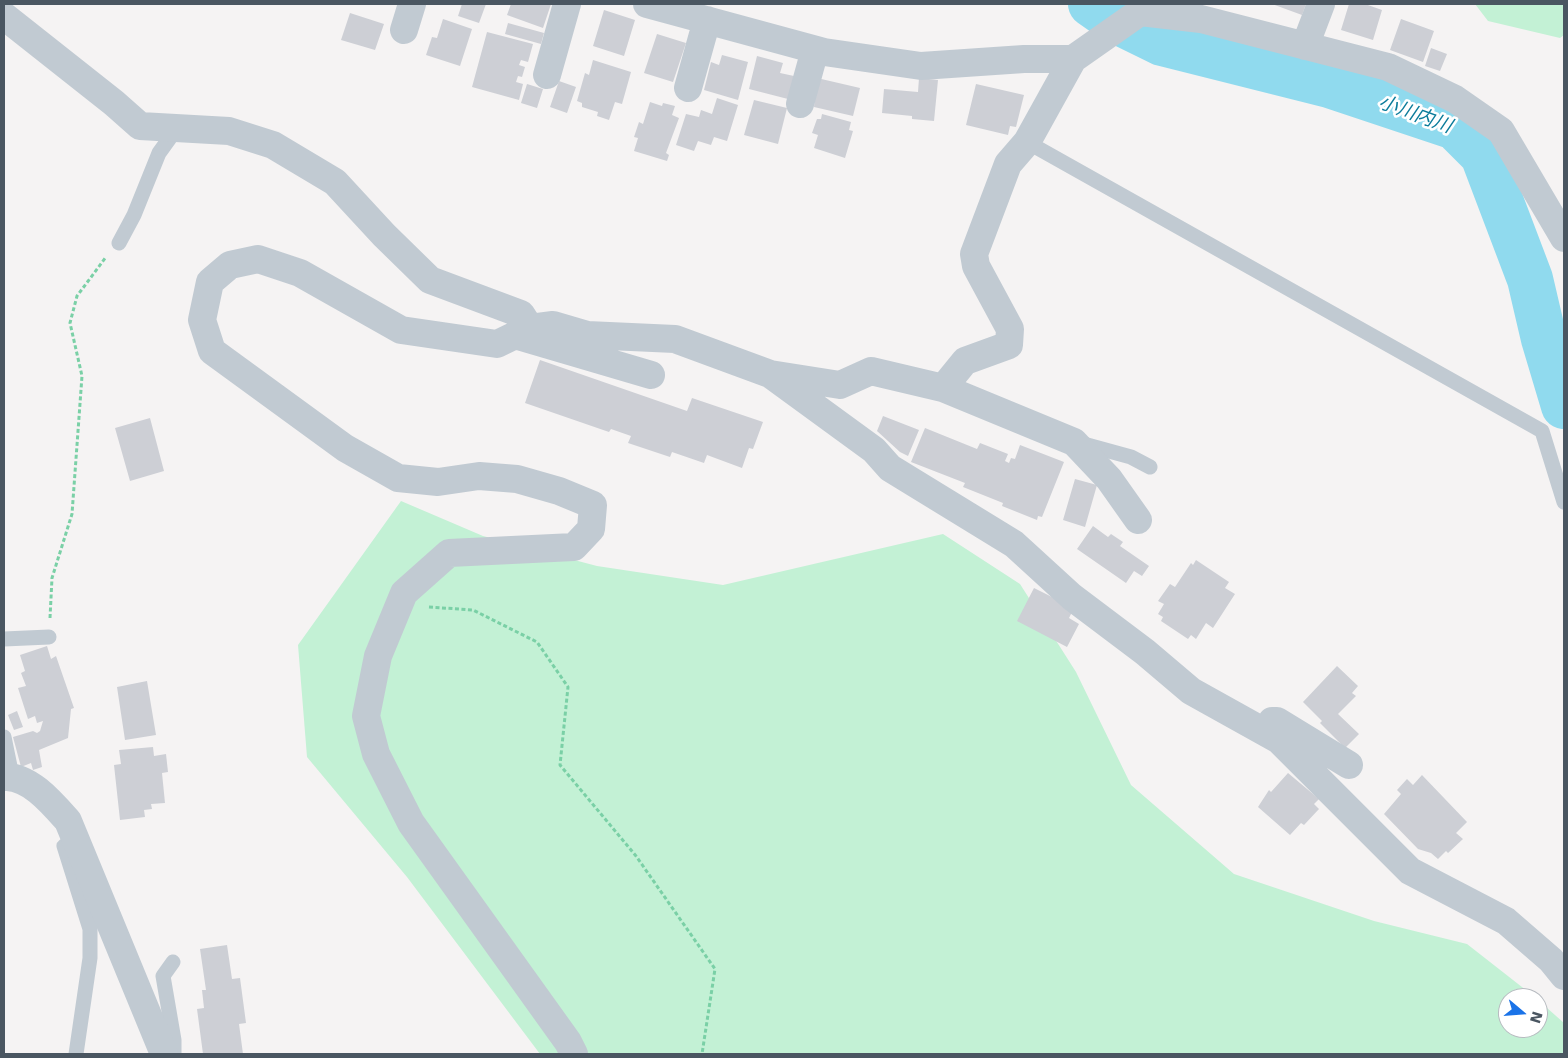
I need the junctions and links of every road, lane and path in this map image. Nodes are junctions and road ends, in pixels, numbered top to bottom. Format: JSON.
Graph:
{"nodes":[{"id":1,"x":412,"y":4,"type":"edge"},
{"id":2,"x":567,"y":4,"type":"edge"},
{"id":3,"x":647,"y":4,"type":"edge"},
{"id":4,"x":1321,"y":4,"type":"edge"},
{"id":5,"x":1142,"y":9,"type":"edge"},
{"id":6,"x":1204,"y":12,"type":"edge"},
{"id":7,"x":4,"y":16,"type":"edge"},
{"id":8,"x":707,"y":20,"type":"junction"},
{"id":9,"x":404,"y":30,"type":"dead end"},
{"id":10,"x":1305,"y":46,"type":"junction"},
{"id":11,"x":815,"y":50,"type":"junction"},
{"id":12,"x":1080,"y":54,"type":"junction"},
{"id":13,"x":546,"y":75,"type":"dead end"},
{"id":14,"x":688,"y":88,"type":"dead end"},
{"id":15,"x":800,"y":104,"type":"dead end"},
{"id":16,"x":177,"y":128,"type":"junction"},
{"id":17,"x":1027,"y":142,"type":"junction"},
{"id":18,"x":1564,"y":238,"type":"edge"},
{"id":19,"x":118,"y":243,"type":"joint"},
{"id":20,"x":522,"y":331,"type":"junction"},
{"id":21,"x":770,"y":374,"type":"junction"},
{"id":22,"x":650,"y":375,"type":"dead end"},
{"id":23,"x":943,"y":388,"type":"junction"},
{"id":24,"x":1074,"y":442,"type":"junction"},
{"id":25,"x":1150,"y":467,"type":"dead end"},
{"id":26,"x":1564,"y":502,"type":"edge"},
{"id":27,"x":1138,"y":520,"type":"dead end"},
{"id":28,"x":399,"y":606,"type":"junction"},
{"id":29,"x":49,"y":636,"type":"joint"},
{"id":30,"x":4,"y":639,"type":"edge"},
{"id":31,"x":1243,"y":720,"type":"junction"},
{"id":32,"x":4,"y":737,"type":"edge"},
{"id":33,"x":1349,"y":765,"type":"dead end"},
{"id":34,"x":8,"y":777,"type":"edge"},
{"id":35,"x":75,"y":838,"type":"junction"},
{"id":36,"x":173,"y":962,"type":"dead end"},
{"id":37,"x":1564,"y":976,"type":"edge"},
{"id":38,"x":76,"y":1054,"type":"edge"},
{"id":39,"x":164,"y":1054,"type":"edge"},
{"id":40,"x":174,"y":1054,"type":"edge"},
{"id":41,"x":574,"y":1054,"type":"edge"},
{"id":42,"x":702,"y":1054,"type":"edge"}],
"edges":[{"from":1,"to":9,"type":"street"},
{"from":2,"to":13,"type":"street"},
{"from":3,"to":8,"type":"street"},
{"from":4,"to":10,"type":"street"},
{"from":5,"to":6,"type":"street"},
{"from":5,"to":12,"type":"street"},
{"from":6,"to":10,"type":"street"},
{"from":7,"to":16,"type":"street"},
{"from":8,"to":11,"type":"street"},
{"from":8,"to":14,"type":"street"},
{"from":10,"to":18,"type":"street"},
{"from":11,"to":12,"type":"street"},
{"from":11,"to":15,"type":"street"},
{"from":12,"to":17,"type":"street"},
{"from":16,"to":19,"type":"lane"},
{"from":16,"to":20,"type":"street"},
{"from":17,"to":23,"type":"street"},
{"from":17,"to":26,"type":"lane"},
{"from":19,"to":29,"type":"path"},
{"from":20,"to":21,"type":"street"},
{"from":20,"to":22,"type":"street"},
{"from":20,"to":28,"type":"street"},
{"from":21,"to":23,"type":"street"},
{"from":21,"to":31,"type":"street"},
{"from":23,"to":24,"type":"street"},
{"from":24,"to":25,"type":"lane"},
{"from":24,"to":27,"type":"street"},
{"from":28,"to":41,"type":"street"},
{"from":28,"to":42,"type":"path"},
{"from":29,"to":30,"type":"lane"},
{"from":31,"to":33,"type":"street"},
{"from":31,"to":37,"type":"street"},
{"from":32,"to":34,"type":"lane"},
{"from":34,"to":35,"type":"street"},
{"from":35,"to":38,"type":"lane"},
{"from":35,"to":39,"type":"street"},
{"from":36,"to":40,"type":"lane"}]}
